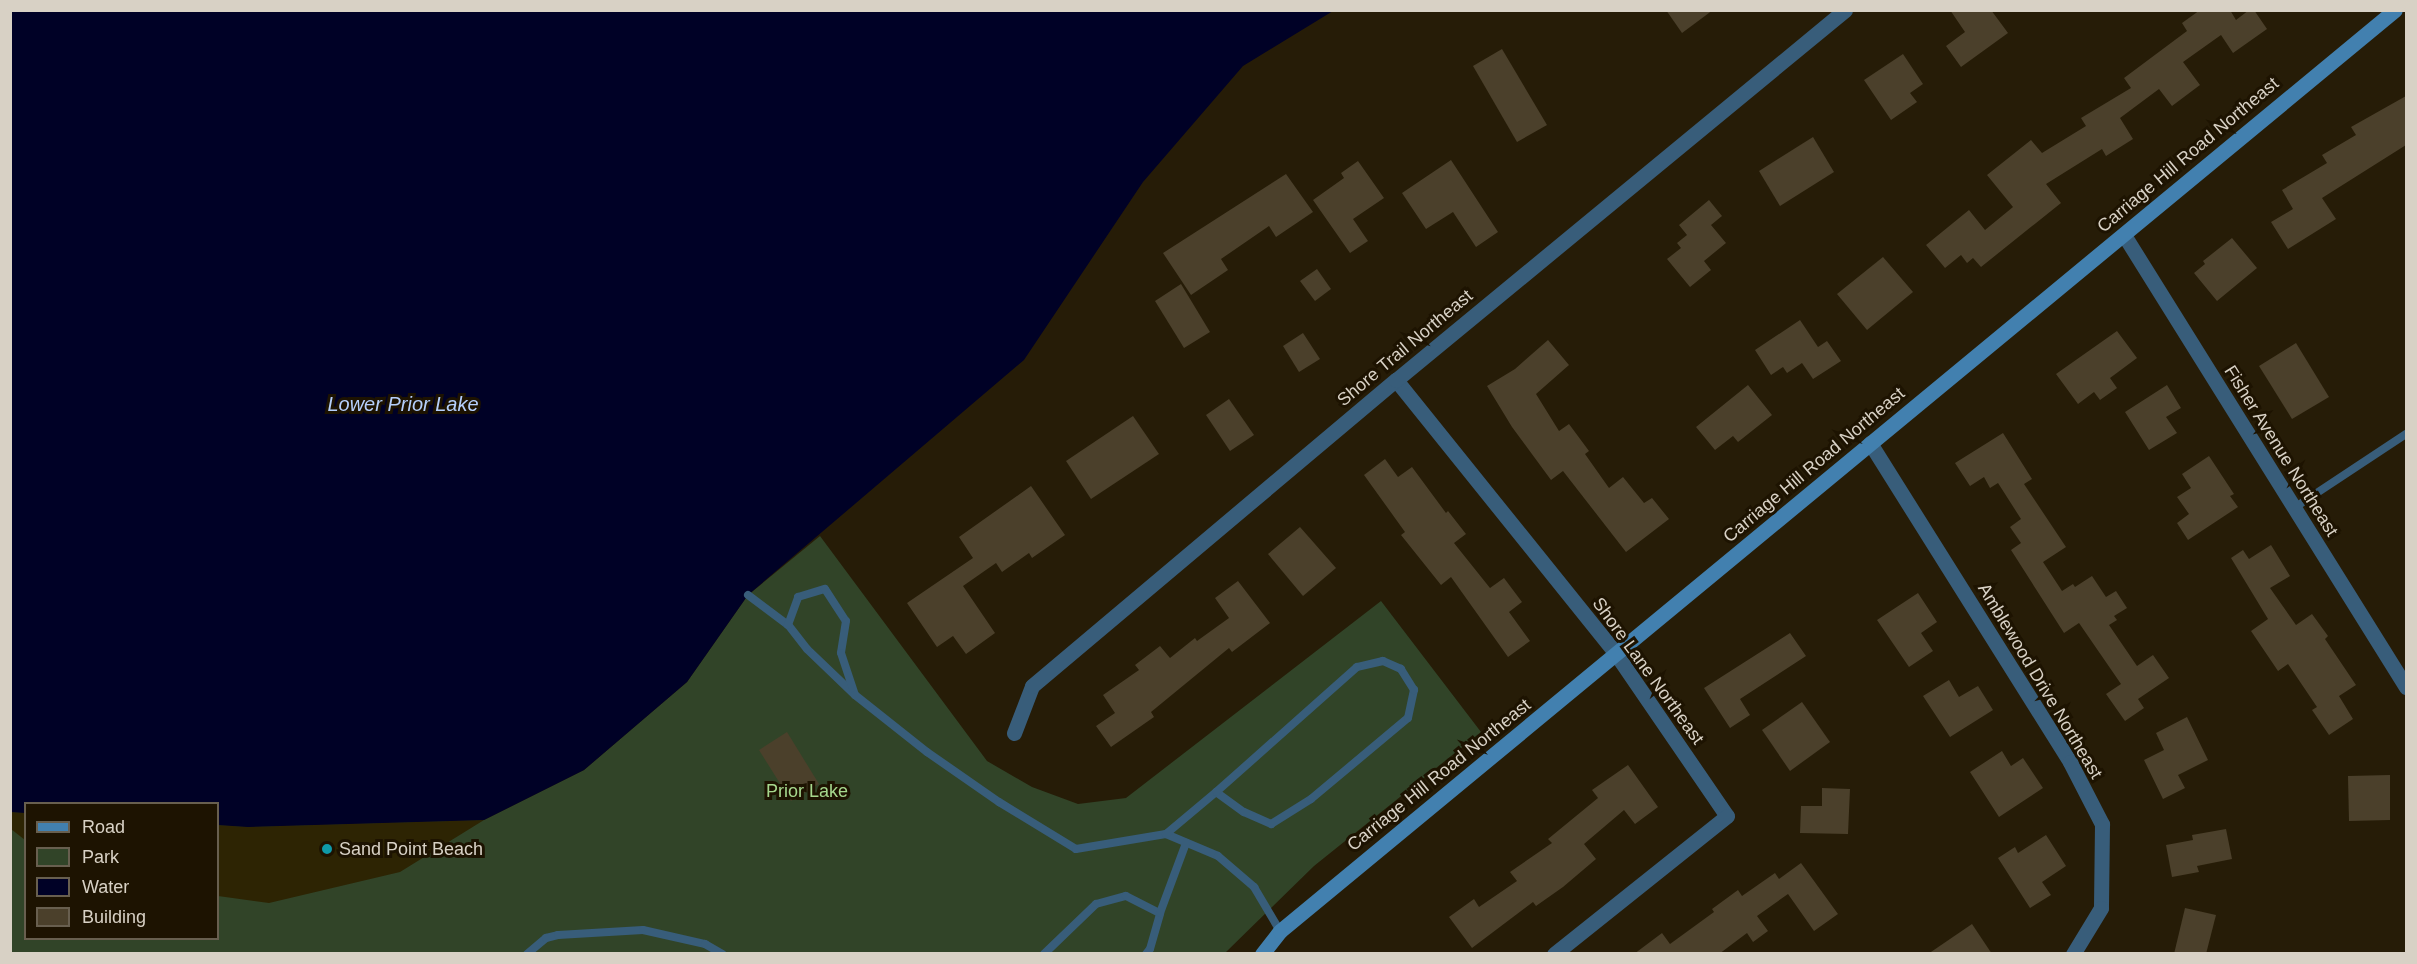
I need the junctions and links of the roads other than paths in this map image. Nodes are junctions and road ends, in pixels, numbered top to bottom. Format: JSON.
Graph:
{"nodes":[{"id":1,"x":1845,"y":10,"type":"edge"},
{"id":2,"x":2395,"y":10,"type":"edge"},
{"id":3,"x":2124,"y":235,"type":"junction"},
{"id":4,"x":1396,"y":380,"type":"junction"},
{"id":5,"x":2406,"y":434,"type":"edge"},
{"id":6,"x":1870,"y":443,"type":"junction"},
{"id":7,"x":2294,"y":507,"type":"junction"},
{"id":8,"x":748,"y":595,"type":"dead end"},
{"id":9,"x":788,"y":625,"type":"junction"},
{"id":10,"x":1616,"y":654,"type":"junction"},
{"id":11,"x":2406,"y":687,"type":"edge"},
{"id":12,"x":855,"y":695,"type":"junction"},
{"id":13,"x":1014,"y":733,"type":"dead end"},
{"id":14,"x":1216,"y":792,"type":"junction"},
{"id":15,"x":1166,"y":834,"type":"junction"},
{"id":16,"x":1186,"y":843,"type":"junction"},
{"id":17,"x":1160,"y":913,"type":"junction"},
{"id":18,"x":1280,"y":931,"type":"junction"},
{"id":19,"x":527,"y":954,"type":"edge"},
{"id":20,"x":722,"y":954,"type":"edge"},
{"id":21,"x":1044,"y":954,"type":"edge"},
{"id":22,"x":1146,"y":954,"type":"edge"},
{"id":23,"x":1262,"y":954,"type":"edge"},
{"id":24,"x":1554,"y":954,"type":"edge"},
{"id":25,"x":2073,"y":954,"type":"edge"}],
"edges":[{"from":1,"to":4,"type":"street","name":"Shore Trail Northeast"},
{"from":2,"to":3,"type":"street","name":"Carriage Hill Road Northeast"},
{"from":3,"to":6,"type":"street","name":"Carriage Hill Road Northeast"},
{"from":3,"to":7,"type":"street","name":"Fisher Avenue Northeast"},
{"from":4,"to":10,"type":"street","name":"Shore Lane Northeast"},
{"from":4,"to":13,"type":"street","name":"Shore Trail Northeast"},
{"from":5,"to":7,"type":"lane"},
{"from":6,"to":10,"type":"street","name":"Carriage Hill Road Northeast"},
{"from":6,"to":25,"type":"street","name":"Amblewood Drive Northeast"},
{"from":7,"to":11,"type":"street","name":"Fisher Avenue Northeast"},
{"from":8,"to":9,"type":"lane"},
{"from":9,"to":12,"type":"lane"},
{"from":9,"to":12,"type":"lane"},
{"from":10,"to":18,"type":"street","name":"Carriage Hill Road Northeast"},
{"from":10,"to":24,"type":"street","name":"Shore Lane Northeast"},
{"from":12,"to":15,"type":"lane"},
{"from":14,"to":14,"type":"lane"},
{"from":14,"to":15,"type":"lane"},
{"from":15,"to":16,"type":"lane"},
{"from":16,"to":17,"type":"lane"},
{"from":16,"to":18,"type":"lane"},
{"from":17,"to":21,"type":"lane"},
{"from":17,"to":22,"type":"lane"},
{"from":18,"to":23,"type":"street","name":"Carriage Hill Road Northeast"},
{"from":19,"to":20,"type":"lane"}]}
